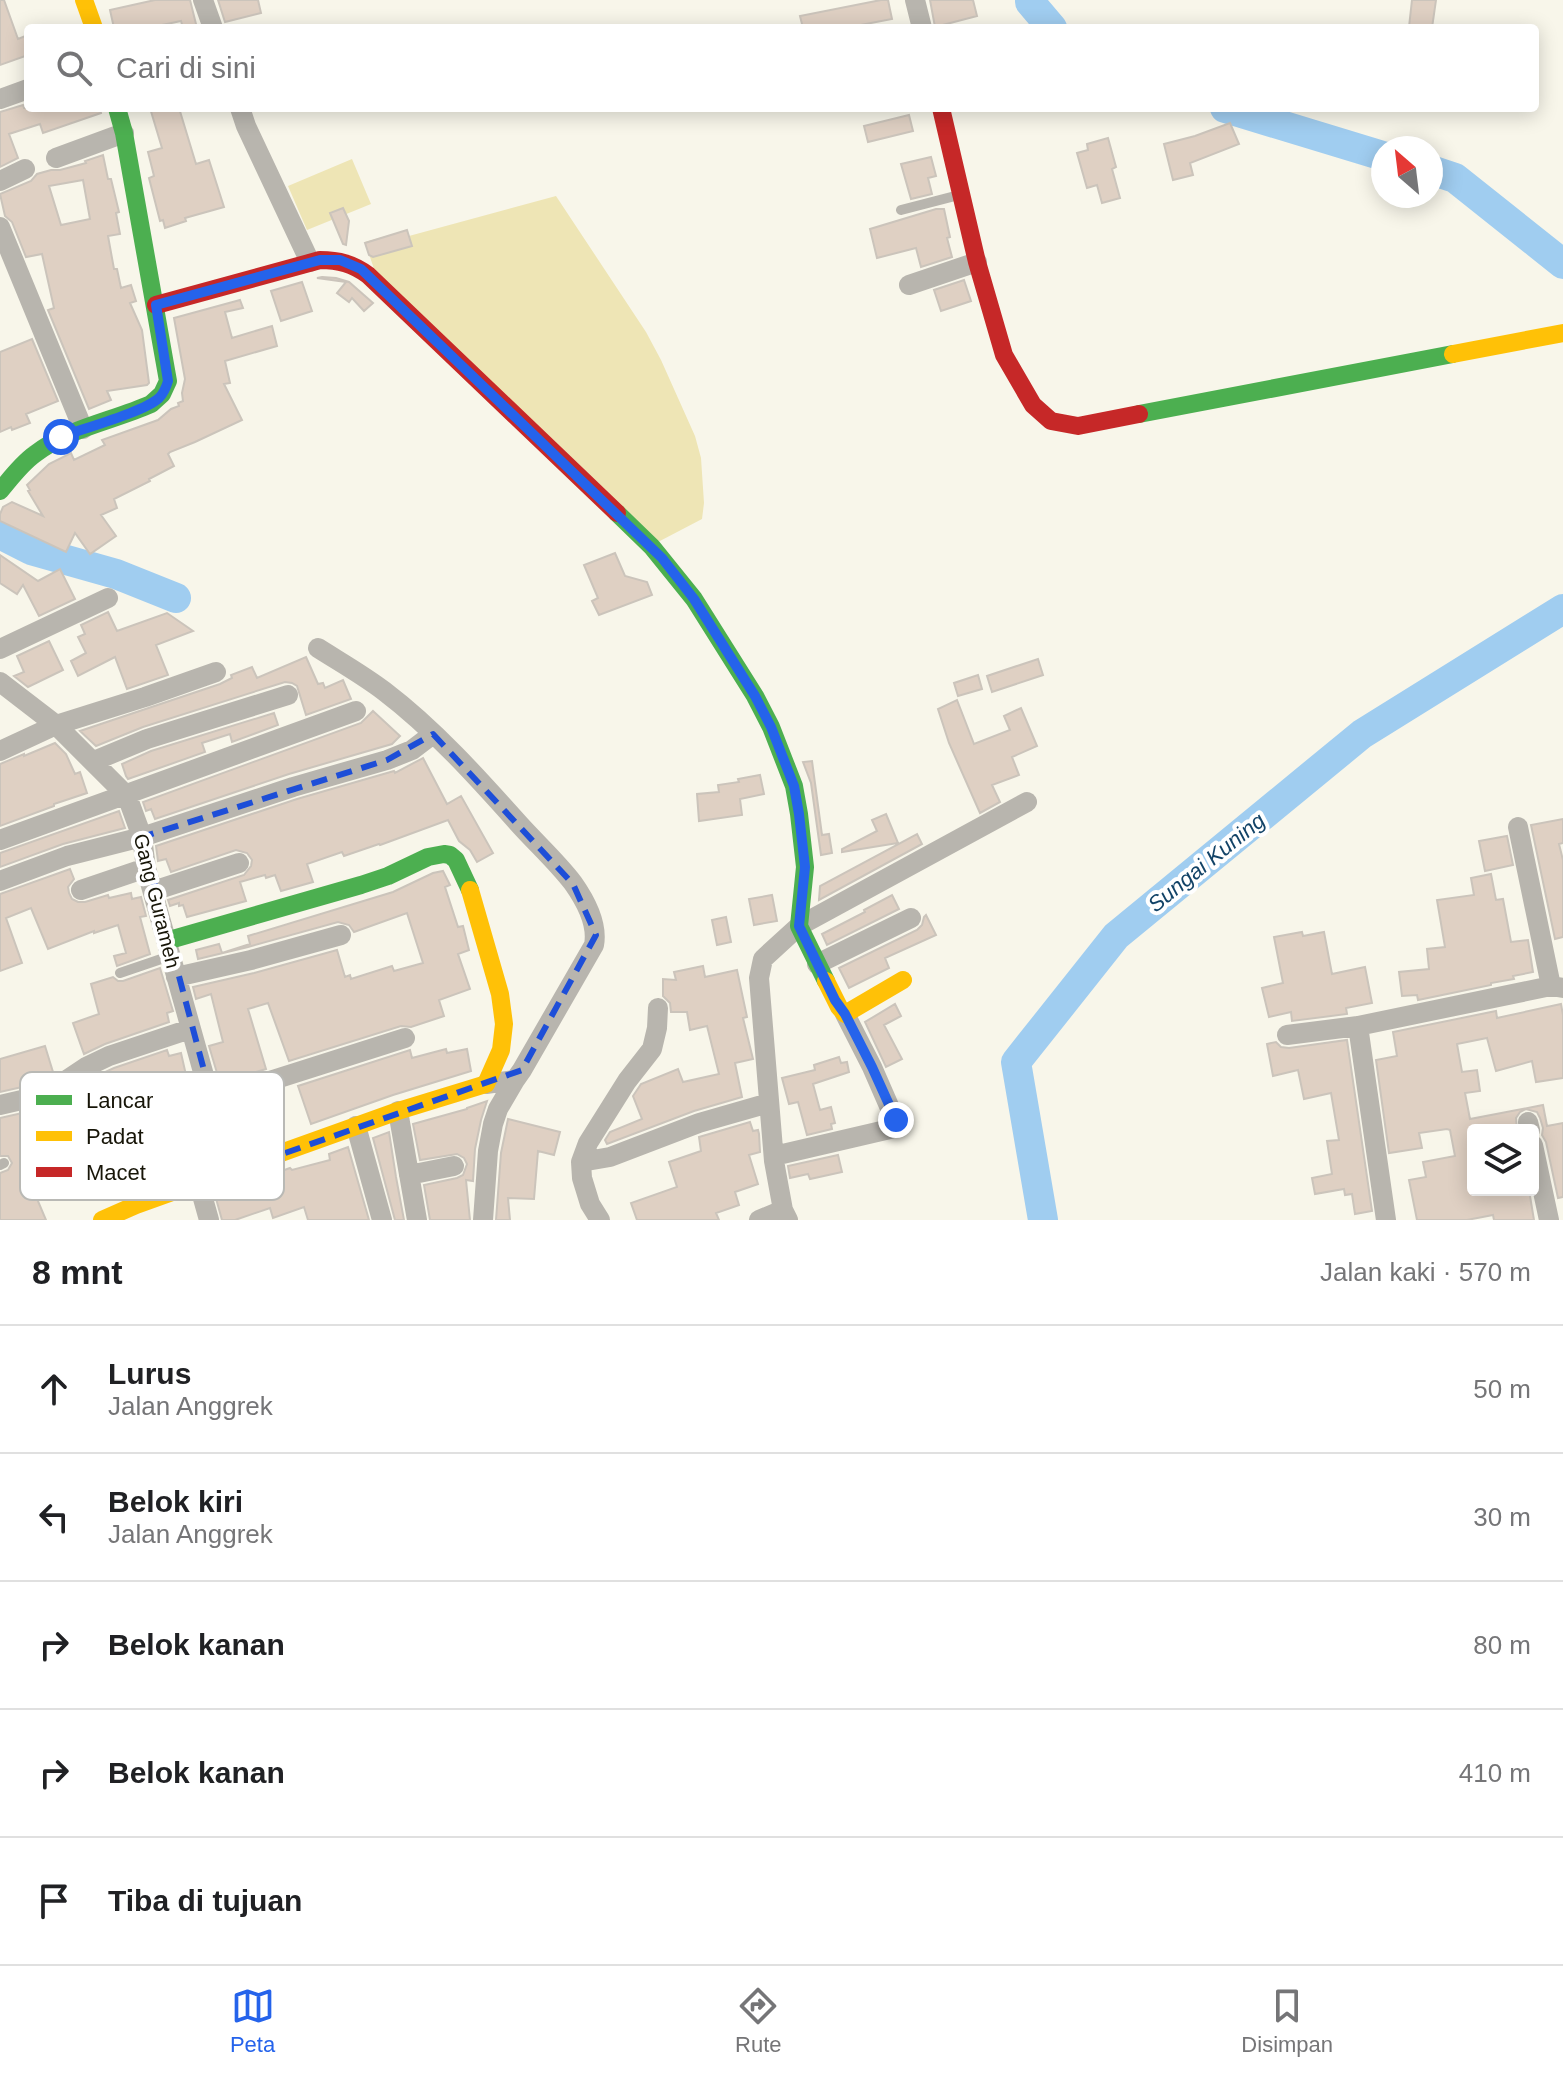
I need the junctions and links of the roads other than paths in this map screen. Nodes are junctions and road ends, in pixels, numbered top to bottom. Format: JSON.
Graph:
{"nodes":[{"id":1,"x":84,"y":0,"type":"edge"},
{"id":2,"x":203,"y":0,"type":"edge"},
{"id":3,"x":915,"y":0,"type":"edge"},
{"id":4,"x":93,"y":24,"type":"edge"},
{"id":5,"x":212,"y":24,"type":"edge"},
{"id":6,"x":921,"y":24,"type":"edge"},
{"id":7,"x":24,"y":90,"type":"edge"},
{"id":8,"x":0,"y":99,"type":"edge"},
{"id":9,"x":118,"y":112,"type":"edge"},
{"id":10,"x":241,"y":112,"type":"edge"},
{"id":11,"x":942,"y":112,"type":"edge"},
{"id":12,"x":124,"y":133,"type":"junction"},
{"id":13,"x":56,"y":158,"type":"dead end"},
{"id":14,"x":25,"y":169,"type":"dead end"},
{"id":15,"x":0,"y":181,"type":"edge"},
{"id":16,"x":961,"y":195,"type":"junction"},
{"id":17,"x":901,"y":210,"type":"dead end"},
{"id":18,"x":0,"y":228,"type":"edge"},
{"id":19,"x":310,"y":262,"type":"junction"},
{"id":20,"x":977,"y":262,"type":"junction"},
{"id":21,"x":909,"y":285,"type":"dead end"},
{"id":22,"x":156,"y":305,"type":"junction"},
{"id":23,"x":1563,"y":333,"type":"edge"},
{"id":24,"x":83,"y":429,"type":"junction"},
{"id":25,"x":7,"y":468,"type":"edge"},
{"id":26,"x":0,"y":491,"type":"edge"},
{"id":27,"x":108,"y":598,"type":"dead end"},
{"id":28,"x":318,"y":648,"type":"dead end"},
{"id":29,"x":0,"y":649,"type":"edge"},
{"id":30,"x":216,"y":672,"type":"dead end"},
{"id":31,"x":0,"y":682,"type":"edge"},
{"id":32,"x":288,"y":695,"type":"dead end"},
{"id":33,"x":356,"y":711,"type":"dead end"},
{"id":34,"x":56,"y":725,"type":"junction"},
{"id":35,"x":433,"y":734,"type":"junction"},
{"id":36,"x":0,"y":751,"type":"edge"},
{"id":37,"x":94,"y":761,"type":"junction"},
{"id":38,"x":127,"y":796,"type":"junction"},
{"id":39,"x":1027,"y":802,"type":"dead end"},
{"id":40,"x":1518,"y":827,"type":"dead end"},
{"id":41,"x":142,"y":837,"type":"junction"},
{"id":42,"x":0,"y":840,"type":"edge"},
{"id":43,"x":239,"y":863,"type":"dead end"},
{"id":44,"x":146,"y":868,"type":"junction"},
{"id":45,"x":0,"y":881,"type":"edge"},
{"id":46,"x":81,"y":890,"type":"dead end"},
{"id":47,"x":153,"y":891,"type":"junction"},
{"id":48,"x":911,"y":918,"type":"dead end"},
{"id":49,"x":799,"y":926,"type":"junction"},
{"id":50,"x":341,"y":935,"type":"dead end"},
{"id":51,"x":168,"y":948,"type":"junction"},
{"id":52,"x":817,"y":964,"type":"junction"},
{"id":53,"x":120,"y":973,"type":"dead end"},
{"id":54,"x":176,"y":977,"type":"junction"},
{"id":55,"x":903,"y":980,"type":"dead end"},
{"id":56,"x":1557,"y":987,"type":"edge"},
{"id":57,"x":658,"y":1008,"type":"dead end"},
{"id":58,"x":845,"y":1014,"type":"junction"},
{"id":59,"x":1358,"y":1026,"type":"junction"},
{"id":60,"x":190,"y":1029,"type":"junction"},
{"id":61,"x":1287,"y":1035,"type":"dead end"},
{"id":62,"x":405,"y":1038,"type":"dead end"},
{"id":63,"x":78,"y":1072,"type":"edge"},
{"id":64,"x":202,"y":1072,"type":"edge"},
{"id":65,"x":284,"y":1076,"type":"edge"},
{"id":66,"x":515,"y":1080,"type":"junction"},
{"id":67,"x":486,"y":1084,"type":"junction"},
{"id":68,"x":20,"y":1100,"type":"edge"},
{"id":69,"x":769,"y":1103,"type":"junction"},
{"id":70,"x":0,"y":1105,"type":"edge"},
{"id":71,"x":398,"y":1111,"type":"junction"},
{"id":72,"x":356,"y":1126,"type":"junction"},
{"id":73,"x":284,"y":1152,"type":"edge"},
{"id":74,"x":774,"y":1156,"type":"junction"},
{"id":75,"x":581,"y":1162,"type":"junction"},
{"id":76,"x":454,"y":1166,"type":"dead end"},
{"id":77,"x":1539,"y":1173,"type":"edge"},
{"id":78,"x":409,"y":1175,"type":"junction"},
{"id":79,"x":164,"y":1200,"type":"edge"},
{"id":80,"x":203,"y":1200,"type":"edge"},
{"id":81,"x":138,"y":1212,"type":"edge"},
{"id":82,"x":786,"y":1215,"type":"edge"},
{"id":83,"x":102,"y":1220,"type":"edge"},
{"id":84,"x":209,"y":1220,"type":"edge"},
{"id":85,"x":382,"y":1220,"type":"edge"},
{"id":86,"x":417,"y":1220,"type":"edge"},
{"id":87,"x":483,"y":1220,"type":"edge"},
{"id":88,"x":600,"y":1220,"type":"edge"},
{"id":89,"x":759,"y":1220,"type":"edge"},
{"id":90,"x":1386,"y":1220,"type":"edge"},
{"id":91,"x":1549,"y":1220,"type":"edge"}],
"edges":[{"from":1,"to":4,"type":"street"},
{"from":2,"to":5,"type":"street"},
{"from":3,"to":6,"type":"street"},
{"from":7,"to":8,"type":"street"},
{"from":9,"to":12,"type":"street"},
{"from":10,"to":19,"type":"street"},
{"from":11,"to":16,"type":"street"},
{"from":12,"to":13,"type":"street"},
{"from":12,"to":22,"type":"street"},
{"from":14,"to":15,"type":"street"},
{"from":16,"to":17,"type":"lane"},
{"from":16,"to":20,"type":"street"},
{"from":18,"to":24,"type":"street"},
{"from":19,"to":22,"type":"street"},
{"from":19,"to":49,"type":"street"},
{"from":20,"to":21,"type":"street"},
{"from":20,"to":23,"type":"street"},
{"from":22,"to":24,"type":"street"},
{"from":24,"to":25,"type":"street"},
{"from":25,"to":26,"type":"street"},
{"from":27,"to":29,"type":"street"},
{"from":28,"to":35,"type":"street"},
{"from":30,"to":34,"type":"street"},
{"from":31,"to":34,"type":"street","name":"Gang Gurameh"},
{"from":32,"to":37,"type":"street"},
{"from":33,"to":38,"type":"street"},
{"from":34,"to":36,"type":"street"},
{"from":34,"to":37,"type":"street","name":"Gang Gurameh"},
{"from":35,"to":41,"type":"street"},
{"from":35,"to":66,"type":"street"},
{"from":37,"to":38,"type":"street","name":"Gang Gurameh"},
{"from":38,"to":41,"type":"street","name":"Gang Gurameh"},
{"from":38,"to":42,"type":"street"},
{"from":39,"to":49,"type":"street"},
{"from":40,"to":56,"type":"street"},
{"from":41,"to":44,"type":"street","name":"Gang Gurameh"},
{"from":41,"to":45,"type":"street"},
{"from":43,"to":47,"type":"street"},
{"from":44,"to":46,"type":"street"},
{"from":44,"to":47,"type":"street","name":"Gang Gurameh"},
{"from":47,"to":51,"type":"street","name":"Gang Gurameh"},
{"from":48,"to":52,"type":"street"},
{"from":49,"to":52,"type":"street"},
{"from":49,"to":69,"type":"street"},
{"from":50,"to":54,"type":"street"},
{"from":51,"to":53,"type":"lane"},
{"from":51,"to":54,"type":"street","name":"Gang Gurameh"},
{"from":51,"to":67,"type":"street"},
{"from":52,"to":58,"type":"street"},
{"from":54,"to":60,"type":"street","name":"Gang Gurameh"},
{"from":55,"to":58,"type":"street"},
{"from":56,"to":59,"type":"street"},
{"from":57,"to":75,"type":"street"},
{"from":58,"to":74,"type":"street"},
{"from":59,"to":61,"type":"street"},
{"from":59,"to":90,"type":"street"},
{"from":60,"to":63,"type":"street"},
{"from":60,"to":64,"type":"street","name":"Gang Gurameh"},
{"from":62,"to":65,"type":"street"},
{"from":66,"to":67,"type":"street"},
{"from":66,"to":87,"type":"street"},
{"from":67,"to":71,"type":"street"},
{"from":68,"to":70,"type":"street"},
{"from":69,"to":74,"type":"street"},
{"from":69,"to":75,"type":"street"},
{"from":71,"to":72,"type":"street"},
{"from":71,"to":78,"type":"street"},
{"from":72,"to":73,"type":"street"},
{"from":72,"to":85,"type":"street"},
{"from":74,"to":82,"type":"street"},
{"from":75,"to":88,"type":"street"},
{"from":76,"to":78,"type":"street"},
{"from":77,"to":91,"type":"street"},
{"from":78,"to":86,"type":"street"},
{"from":79,"to":81,"type":"street"},
{"from":80,"to":84,"type":"street"},
{"from":81,"to":83,"type":"street"},
{"from":82,"to":89,"type":"street"}]}
